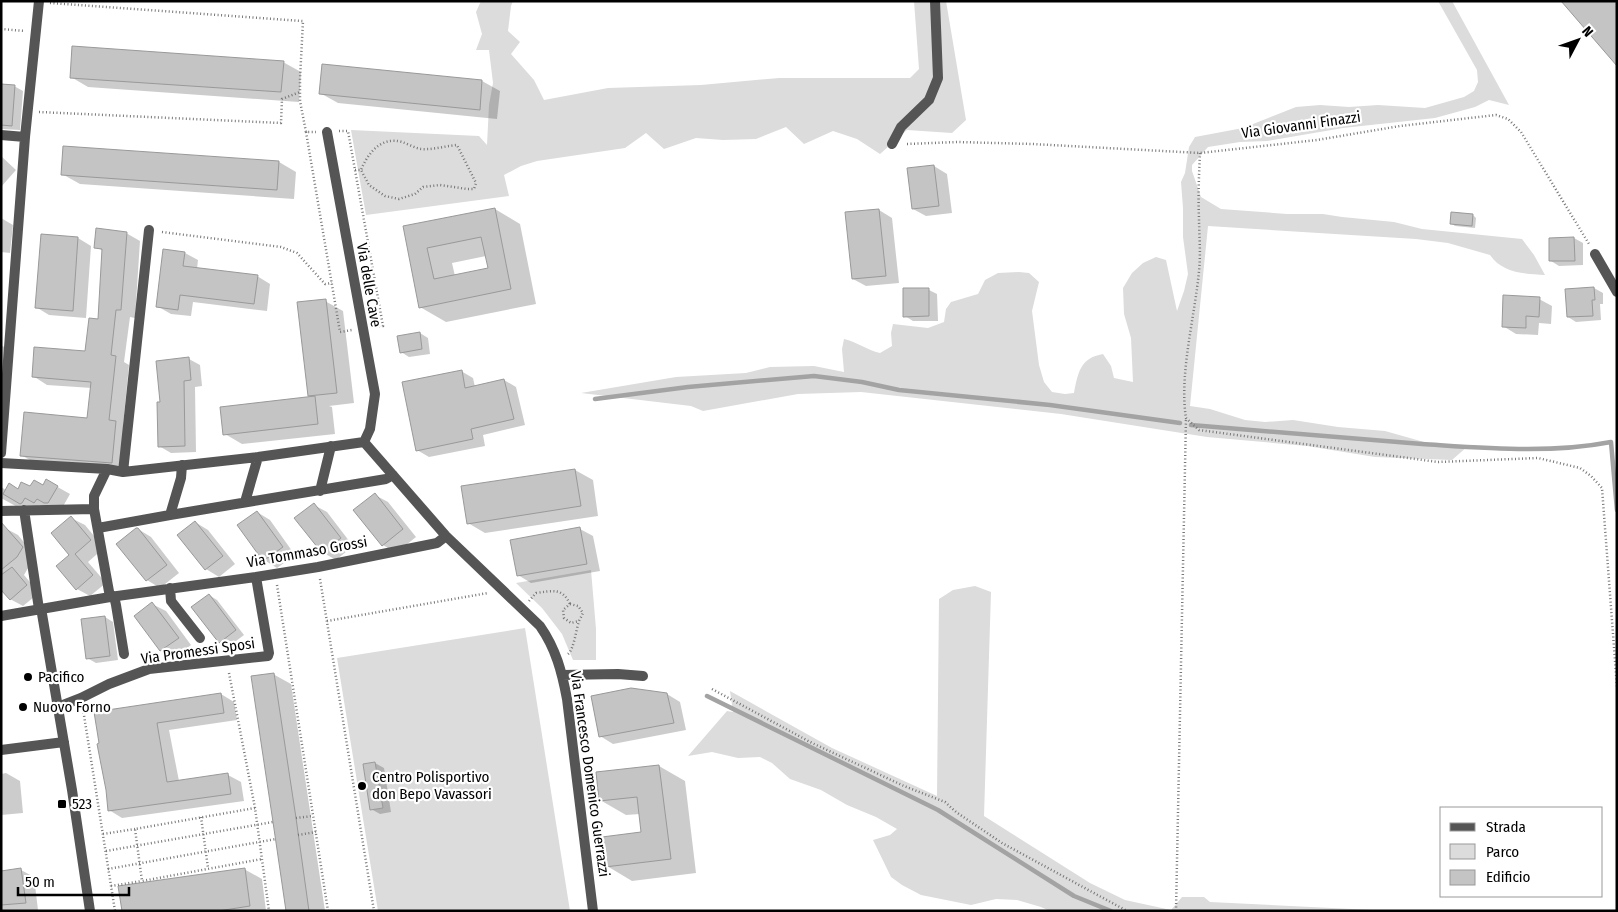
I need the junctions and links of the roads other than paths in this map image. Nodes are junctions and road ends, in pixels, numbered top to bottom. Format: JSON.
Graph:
{"nodes":[{"id":1,"x":935,"y":1,"type":"edge"},
{"id":2,"x":39,"y":2,"type":"edge"},
{"id":3,"x":327,"y":132,"type":"road end"},
{"id":4,"x":1,"y":135,"type":"edge"},
{"id":5,"x":25,"y":137,"type":"junction"},
{"id":6,"x":892,"y":144,"type":"road end"},
{"id":7,"x":149,"y":230,"type":"road end"},
{"id":8,"x":1595,"y":254,"type":"road end"},
{"id":9,"x":1617,"y":292,"type":"edge"},
{"id":10,"x":364,"y":442,"type":"junction"},
{"id":11,"x":331,"y":446,"type":"junction"},
{"id":12,"x":1,"y":453,"type":"edge"},
{"id":13,"x":258,"y":456,"type":"junction"},
{"id":14,"x":1,"y":463,"type":"edge"},
{"id":15,"x":182,"y":465,"type":"junction"},
{"id":16,"x":107,"y":469,"type":"junction"},
{"id":17,"x":122,"y":472,"type":"junction"},
{"id":18,"x":393,"y":475,"type":"junction"},
{"id":19,"x":320,"y":491,"type":"junction"},
{"id":20,"x":246,"y":502,"type":"junction"},
{"id":21,"x":94,"y":509,"type":"junction"},
{"id":22,"x":24,"y":510,"type":"junction"},
{"id":23,"x":1,"y":511,"type":"edge"},
{"id":24,"x":170,"y":515,"type":"junction"},
{"id":25,"x":98,"y":528,"type":"junction"},
{"id":26,"x":446,"y":536,"type":"junction"},
{"id":27,"x":256,"y":577,"type":"junction"},
{"id":28,"x":170,"y":588,"type":"junction"},
{"id":29,"x":112,"y":596,"type":"junction"},
{"id":30,"x":40,"y":608,"type":"junction"},
{"id":31,"x":1,"y":616,"type":"edge"},
{"id":32,"x":200,"y":638,"type":"dead end"},
{"id":33,"x":124,"y":654,"type":"dead end"},
{"id":34,"x":562,"y":675,"type":"junction"},
{"id":35,"x":643,"y":676,"type":"dead end"},
{"id":36,"x":58,"y":707,"type":"junction"},
{"id":37,"x":64,"y":742,"type":"junction"},
{"id":38,"x":1,"y":750,"type":"edge"},
{"id":39,"x":90,"y":911,"type":"edge"},
{"id":40,"x":593,"y":911,"type":"edge"}],
"edges":[{"from":1,"to":6,"type":"street"},
{"from":2,"to":5,"type":"street"},
{"from":3,"to":10,"type":"street","name":"Via delle Cave"},
{"from":4,"to":5,"type":"street"},
{"from":5,"to":12,"type":"street"},
{"from":7,"to":17,"type":"street"},
{"from":8,"to":9,"type":"street"},
{"from":10,"to":11,"type":"street"},
{"from":10,"to":18,"type":"street"},
{"from":11,"to":13,"type":"street"},
{"from":11,"to":19,"type":"street"},
{"from":13,"to":15,"type":"street"},
{"from":13,"to":20,"type":"street"},
{"from":14,"to":16,"type":"street"},
{"from":15,"to":17,"type":"street"},
{"from":15,"to":24,"type":"street"},
{"from":16,"to":17,"type":"street"},
{"from":16,"to":21,"type":"street"},
{"from":18,"to":19,"type":"street"},
{"from":18,"to":26,"type":"street"},
{"from":19,"to":20,"type":"street"},
{"from":20,"to":24,"type":"street"},
{"from":21,"to":22,"type":"street"},
{"from":21,"to":25,"type":"street"},
{"from":22,"to":23,"type":"street"},
{"from":22,"to":30,"type":"street"},
{"from":24,"to":25,"type":"street"},
{"from":25,"to":29,"type":"street"},
{"from":26,"to":27,"type":"street","name":"Via Tommaso Grossi"},
{"from":26,"to":34,"type":"street","name":"Via Francesco Domenico Guerrazzi"},
{"from":27,"to":28,"type":"street","name":"Via Tommaso Grossi"},
{"from":27,"to":36,"type":"street","name":"Via Promessi Sposi"},
{"from":28,"to":29,"type":"street","name":"Via Tommaso Grossi"},
{"from":28,"to":32,"type":"street"},
{"from":29,"to":30,"type":"street","name":"Via Tommaso Grossi"},
{"from":29,"to":33,"type":"street"},
{"from":30,"to":31,"type":"street","name":"Via Tommaso Grossi"},
{"from":30,"to":36,"type":"street"},
{"from":34,"to":35,"type":"street"},
{"from":34,"to":40,"type":"street","name":"Via Francesco Domenico Guerrazzi"},
{"from":36,"to":37,"type":"street"},
{"from":37,"to":38,"type":"street"},
{"from":37,"to":39,"type":"street"}]}
